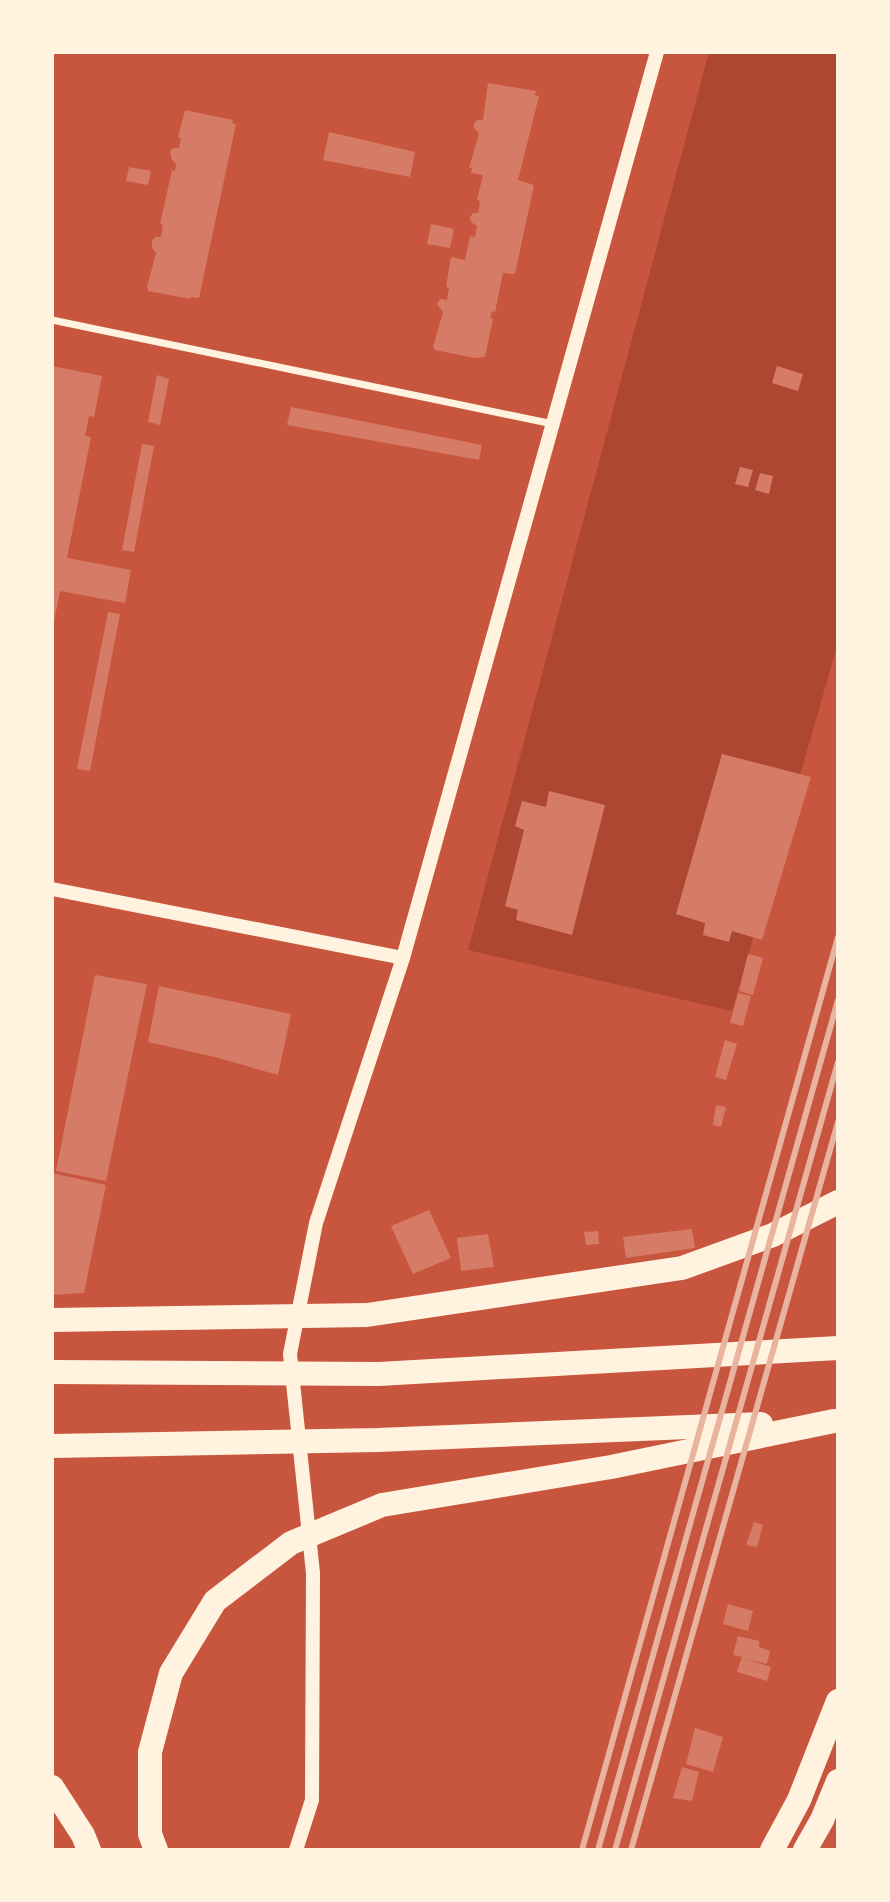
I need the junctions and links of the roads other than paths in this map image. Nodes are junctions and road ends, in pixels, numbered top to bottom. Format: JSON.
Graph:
{"nodes":[{"id":1,"x":656,"y":57,"type":"edge"},
{"id":2,"x":52,"y":320,"type":"edge"},
{"id":3,"x":553,"y":424,"type":"junction"},
{"id":4,"x":52,"y":889,"type":"edge"},
{"id":5,"x":403,"y":958,"type":"junction"},
{"id":6,"x":838,"y":1202,"type":"edge"},
{"id":7,"x":52,"y":1320,"type":"edge"},
{"id":8,"x":838,"y":1348,"type":"edge"},
{"id":9,"x":52,"y":1372,"type":"edge"},
{"id":10,"x":836,"y":1421,"type":"edge"},
{"id":11,"x":52,"y":1446,"type":"edge"},
{"id":12,"x":838,"y":1701,"type":"edge"},
{"id":13,"x":838,"y":1781,"type":"edge"},
{"id":14,"x":52,"y":1787,"type":"edge"},
{"id":15,"x":89,"y":1850,"type":"edge"},
{"id":16,"x":156,"y":1850,"type":"edge"},
{"id":17,"x":296,"y":1850,"type":"edge"},
{"id":18,"x":772,"y":1850,"type":"edge"},
{"id":19,"x":805,"y":1850,"type":"edge"}],
"edges":[{"from":1,"to":3,"type":"street"},
{"from":2,"to":3,"type":"street"},
{"from":3,"to":5,"type":"street"},
{"from":4,"to":5,"type":"street"},
{"from":5,"to":17,"type":"street"},
{"from":6,"to":7,"type":"highway"},
{"from":8,"to":9,"type":"highway"},
{"from":10,"to":11,"type":"highway"},
{"from":10,"to":16,"type":"highway"},
{"from":12,"to":18,"type":"highway"},
{"from":13,"to":19,"type":"highway"},
{"from":14,"to":15,"type":"highway"}]}
